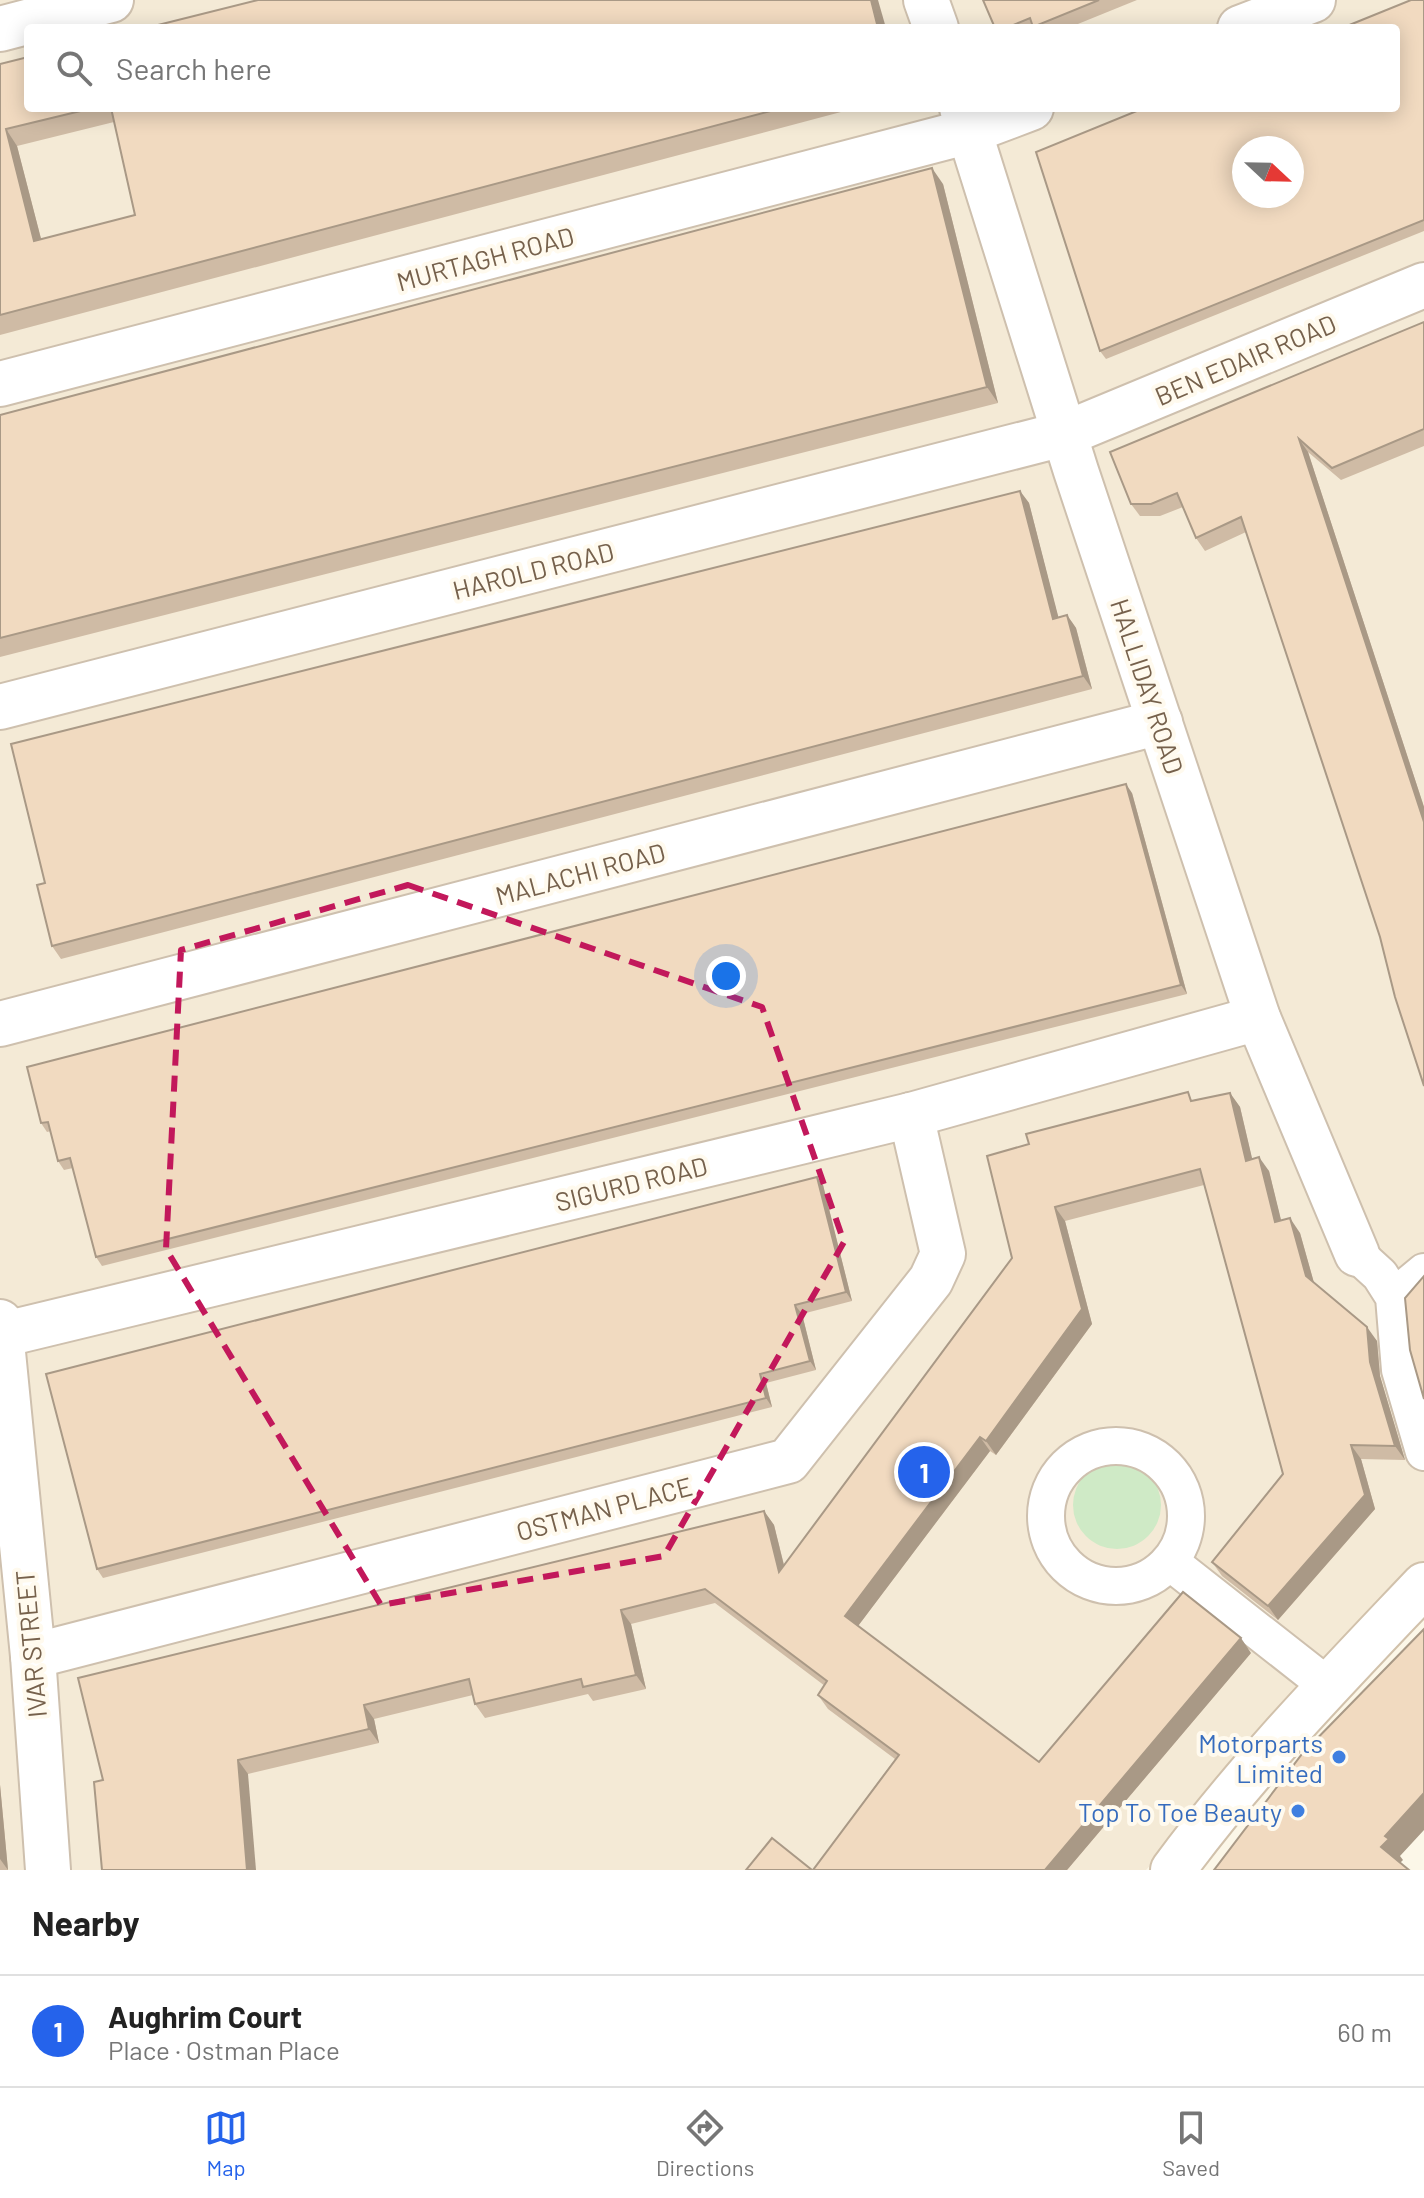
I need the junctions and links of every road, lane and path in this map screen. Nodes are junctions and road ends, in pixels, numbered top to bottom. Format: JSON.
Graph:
{"nodes":[{"id":1,"x":111,"y":0,"type":"edge"},
{"id":2,"x":926,"y":0,"type":"edge"},
{"id":3,"x":1313,"y":0,"type":"edge"},
{"id":4,"x":935,"y":24,"type":"edge"},
{"id":5,"x":1250,"y":24,"type":"edge"},
{"id":6,"x":0,"y":29,"type":"edge"},
{"id":7,"x":1009,"y":112,"type":"edge"},
{"id":8,"x":966,"y":120,"type":"edge"},
{"id":9,"x":1424,"y":285,"type":"edge"},
{"id":10,"x":0,"y":384,"type":"edge"},
{"id":11,"x":1067,"y":433,"type":"junction"},
{"id":12,"x":0,"y":707,"type":"edge"},
{"id":13,"x":1160,"y":722,"type":"junction"},
{"id":14,"x":1258,"y":1018,"type":"junction"},
{"id":15,"x":0,"y":1024,"type":"edge"},
{"id":16,"x":911,"y":1115,"type":"junction"},
{"id":17,"x":1357,"y":1254,"type":"joint"},
{"id":18,"x":1424,"y":1272,"type":"edge"},
{"id":19,"x":1394,"y":1297,"type":"junction"},
{"id":20,"x":0,"y":1322,"type":"edge"},
{"id":21,"x":1,"y":1335,"type":"edge"},
{"id":22,"x":1424,"y":1452,"type":"edge"},
{"id":23,"x":1170,"y":1562,"type":"dead end"},
{"id":24,"x":1424,"y":1585,"type":"edge"},
{"id":25,"x":33,"y":1656,"type":"junction"},
{"id":26,"x":1328,"y":1686,"type":"junction"},
{"id":27,"x":48,"y":1870,"type":"edge"},
{"id":28,"x":1173,"y":1870,"type":"edge"}],
"edges":[{"from":1,"to":6,"type":"street"},
{"from":2,"to":4,"type":"street"},
{"from":3,"to":5,"type":"street"},
{"from":7,"to":8,"type":"street","name":"MURTAGH ROAD"},
{"from":8,"to":10,"type":"street","name":"MURTAGH ROAD"},
{"from":8,"to":11,"type":"street","name":"HALLIDAY ROAD"},
{"from":9,"to":11,"type":"street","name":"BEN EDAIR ROAD"},
{"from":11,"to":12,"type":"street","name":"HAROLD ROAD"},
{"from":11,"to":13,"type":"street","name":"HALLIDAY ROAD"},
{"from":13,"to":14,"type":"street","name":"HALLIDAY ROAD"},
{"from":13,"to":15,"type":"street","name":"MALACHI ROAD"},
{"from":14,"to":16,"type":"street","name":"SIGURD ROAD"},
{"from":14,"to":17,"type":"street","name":"HALLIDAY ROAD"},
{"from":16,"to":21,"type":"street","name":"SIGURD ROAD"},
{"from":16,"to":25,"type":"street","name":"OSTMAN PLACE"},
{"from":17,"to":19,"type":"lane"},
{"from":18,"to":19,"type":"lane"},
{"from":19,"to":22,"type":"lane"},
{"from":20,"to":21,"type":"street","name":"IVAR STREET"},
{"from":21,"to":25,"type":"street","name":"IVAR STREET"},
{"from":23,"to":26,"type":"lane"},
{"from":24,"to":26,"type":"street"},
{"from":25,"to":27,"type":"street","name":"IVAR STREET"},
{"from":26,"to":28,"type":"street"}]}
